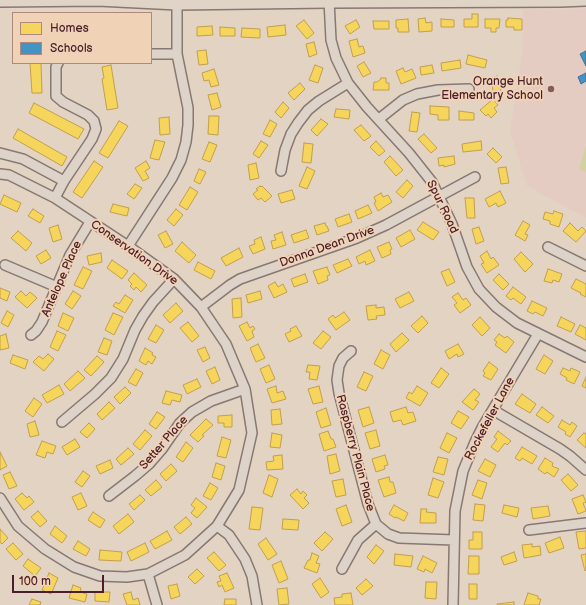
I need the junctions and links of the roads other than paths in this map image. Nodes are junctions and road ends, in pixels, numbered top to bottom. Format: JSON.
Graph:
{"nodes":[{"id":1,"x":99,"y":0,"type":"edge"},
{"id":2,"x":585,"y":0,"type":"edge"},
{"id":3,"x":0,"y":1,"type":"edge"},
{"id":4,"x":329,"y":1,"type":"edge"},
{"id":5,"x":177,"y":2,"type":"edge"},
{"id":6,"x":152,"y":54,"type":"edge"},
{"id":7,"x":177,"y":54,"type":"junction"},
{"id":8,"x":58,"y":64,"type":"edge"},
{"id":9,"x":348,"y":83,"type":"junction"},
{"id":10,"x":469,"y":89,"type":"dead end"},
{"id":11,"x":379,"y":119,"type":"junction"},
{"id":12,"x":0,"y":153,"type":"edge"},
{"id":13,"x":281,"y":171,"type":"dead end"},
{"id":14,"x":0,"y":174,"type":"edge"},
{"id":15,"x":475,"y":176,"type":"dead end"},
{"id":16,"x":64,"y":182,"type":"junction"},
{"id":17,"x":439,"y":196,"type":"junction"},
{"id":18,"x":55,"y":198,"type":"junction"},
{"id":19,"x":90,"y":222,"type":"junction"},
{"id":20,"x":128,"y":246,"type":"junction"},
{"id":21,"x":548,"y":247,"type":"dead end"},
{"id":22,"x":5,"y":265,"type":"dead end"},
{"id":23,"x":586,"y":266,"type":"edge"},
{"id":24,"x":174,"y":279,"type":"junction"},
{"id":25,"x":57,"y":287,"type":"junction"},
{"id":26,"x":201,"y":307,"type":"junction"},
{"id":27,"x":538,"y":334,"type":"junction"},
{"id":28,"x":31,"y":335,"type":"dead end"},
{"id":29,"x":351,"y":351,"type":"dead end"},
{"id":30,"x":586,"y":358,"type":"edge"},
{"id":31,"x":245,"y":389,"type":"junction"},
{"id":32,"x":493,"y":410,"type":"junction"},
{"id":33,"x":62,"y":422,"type":"dead end"},
{"id":34,"x":586,"y":470,"type":"edge"},
{"id":35,"x":109,"y":496,"type":"dead end"},
{"id":36,"x":0,"y":498,"type":"edge"},
{"id":37,"x":586,"y":523,"type":"edge"},
{"id":38,"x":376,"y":524,"type":"junction"},
{"id":39,"x":217,"y":526,"type":"junction"},
{"id":40,"x":529,"y":530,"type":"dead end"},
{"id":41,"x":454,"y":540,"type":"junction"},
{"id":42,"x":342,"y":569,"type":"dead end"},
{"id":43,"x":148,"y":574,"type":"junction"},
{"id":44,"x":157,"y":605,"type":"edge"},
{"id":45,"x":257,"y":605,"type":"edge"},
{"id":46,"x":453,"y":605,"type":"edge"}],
"edges":[{"from":1,"to":3,"type":"main road"},
{"from":1,"to":5,"type":"main road"},
{"from":2,"to":4,"type":"main road"},
{"from":4,"to":5,"type":"main road"},
{"from":4,"to":9,"type":"street","name":"Spur Road"},
{"from":5,"to":7,"type":"street"},
{"from":6,"to":7,"type":"street"},
{"from":7,"to":20,"type":"street"},
{"from":8,"to":16,"type":"street"},
{"from":9,"to":11,"type":"street","name":"Spur Road"},
{"from":9,"to":13,"type":"street"},
{"from":10,"to":11,"type":"street"},
{"from":11,"to":17,"type":"street","name":"Spur Road"},
{"from":12,"to":16,"type":"street"},
{"from":14,"to":18,"type":"street","name":"Conservation Drive"},
{"from":15,"to":17,"type":"street","name":"Donna Dean Drive"},
{"from":16,"to":18,"type":"street"},
{"from":17,"to":26,"type":"street","name":"Donna Dean Drive"},
{"from":17,"to":27,"type":"street","name":"Spur Road"},
{"from":18,"to":19,"type":"street","name":"Conservation Drive"},
{"from":19,"to":20,"type":"street","name":"Conservation Drive"},
{"from":19,"to":25,"type":"street","name":"Antelope Place"},
{"from":20,"to":24,"type":"street","name":"Conservation Drive"},
{"from":21,"to":23,"type":"street"},
{"from":22,"to":25,"type":"street"},
{"from":24,"to":26,"type":"street","name":"Conservation Drive"},
{"from":24,"to":33,"type":"street"},
{"from":25,"to":28,"type":"street","name":"Antelope Place"},
{"from":26,"to":31,"type":"street","name":"Conservation Drive"},
{"from":27,"to":30,"type":"street","name":"Spur Road"},
{"from":27,"to":32,"type":"street","name":"Rockefeller Lane"},
{"from":29,"to":38,"type":"street","name":"Raspberry Plain Place"},
{"from":31,"to":35,"type":"street","name":"Setter Place"},
{"from":31,"to":39,"type":"street","name":"Conservation Drive"},
{"from":32,"to":34,"type":"street"},
{"from":32,"to":41,"type":"street","name":"Rockefeller Lane"},
{"from":36,"to":43,"type":"street","name":"Conservation Drive"},
{"from":37,"to":40,"type":"street"},
{"from":38,"to":41,"type":"street","name":"Raspberry Plain Place"},
{"from":38,"to":42,"type":"street"},
{"from":39,"to":43,"type":"street","name":"Conservation Drive"},
{"from":39,"to":45,"type":"street"},
{"from":41,"to":46,"type":"street","name":"Rockefeller Lane"},
{"from":43,"to":44,"type":"street"}]}
